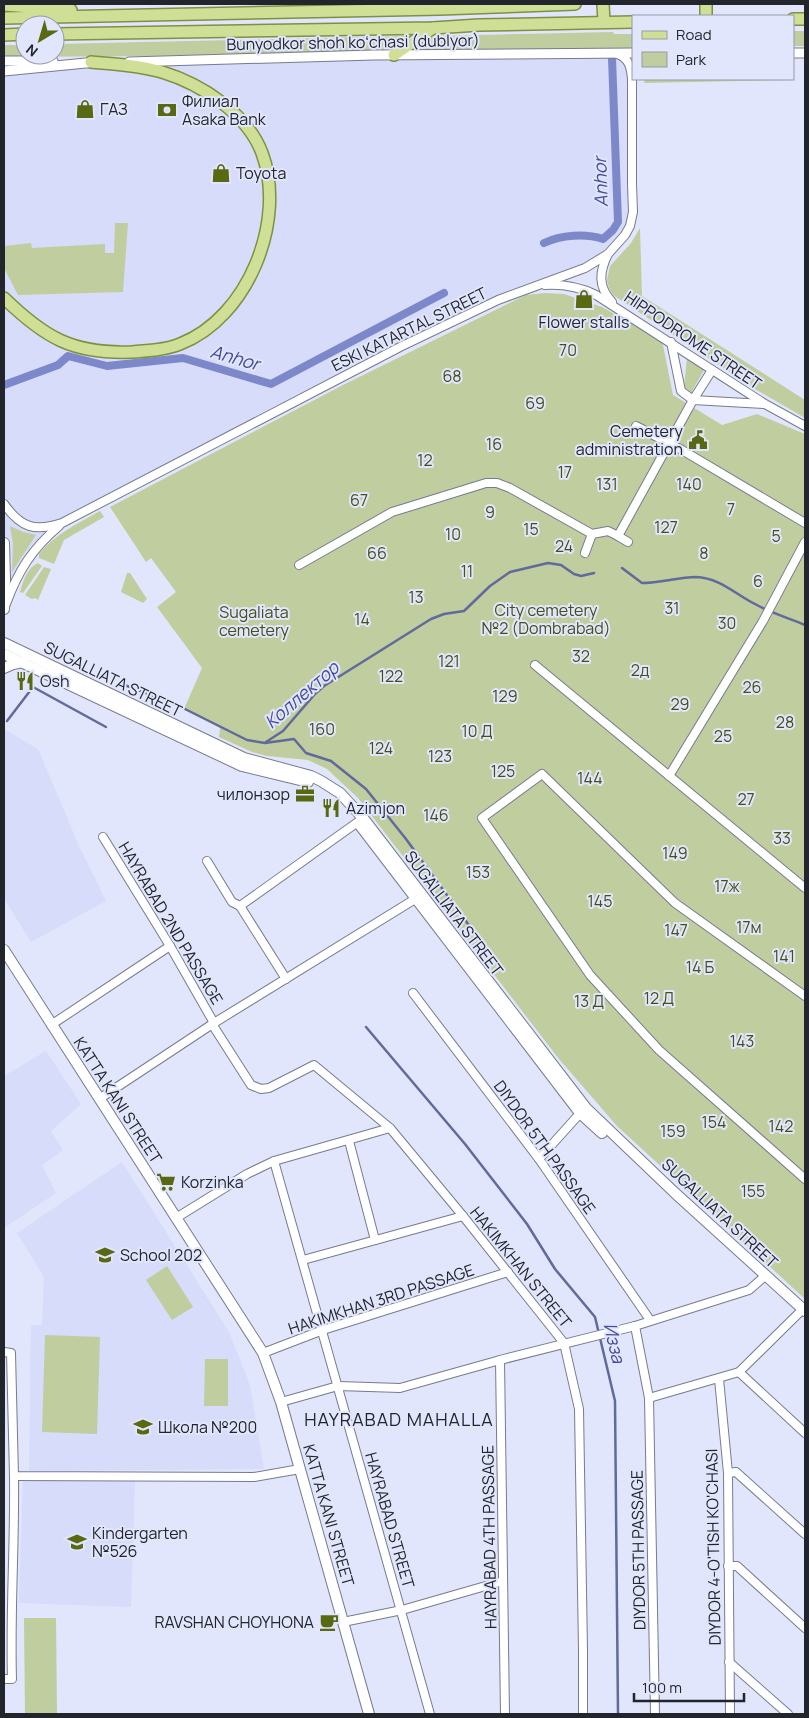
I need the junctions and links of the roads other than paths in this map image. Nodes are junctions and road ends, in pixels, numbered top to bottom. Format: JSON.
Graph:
{"nodes":[{"id":1,"x":58,"y":4,"type":"edge"},
{"id":2,"x":394,"y":4,"type":"edge"},
{"id":3,"x":575,"y":4,"type":"edge"},
{"id":4,"x":604,"y":4,"type":"edge"},
{"id":5,"x":4,"y":5,"type":"edge"},
{"id":6,"x":31,"y":6,"type":"junction"},
{"id":7,"x":470,"y":6,"type":"edge"},
{"id":8,"x":440,"y":9,"type":"junction"},
{"id":9,"x":117,"y":16,"type":"junction"},
{"id":10,"x":4,"y":18,"type":"edge"},
{"id":11,"x":604,"y":22,"type":"junction"},
{"id":12,"x":632,"y":22,"type":"edge"},
{"id":13,"x":432,"y":28,"type":"junction"},
{"id":14,"x":65,"y":34,"type":"edge"},
{"id":15,"x":616,"y":53,"type":"junction"},
{"id":16,"x":632,"y":53,"type":"edge"},
{"id":17,"x":394,"y":55,"type":"junction"},
{"id":18,"x":4,"y":61,"type":"edge"},
{"id":19,"x":91,"y":62,"type":"junction"},
{"id":20,"x":4,"y":70,"type":"edge"},
{"id":21,"x":632,"y":75,"type":"edge"},
{"id":22,"x":633,"y":80,"type":"edge"},
{"id":23,"x":608,"y":254,"type":"junction"},
{"id":24,"x":536,"y":286,"type":"junction"},
{"id":25,"x":4,"y":298,"type":"edge"},
{"id":26,"x":622,"y":310,"type":"junction"},
{"id":27,"x":671,"y":342,"type":"junction"},
{"id":28,"x":712,"y":370,"type":"junction"},
{"id":29,"x":693,"y":400,"type":"junction"},
{"id":30,"x":765,"y":404,"type":"junction"},
{"id":31,"x":636,"y":426,"type":"dead end"},
{"id":32,"x":805,"y":426,"type":"edge"},
{"id":33,"x":669,"y":443,"type":"junction"},
{"id":34,"x":4,"y":504,"type":"edge"},
{"id":35,"x":62,"y":523,"type":"junction"},
{"id":36,"x":805,"y":523,"type":"edge"},
{"id":37,"x":592,"y":534,"type":"junction"},
{"id":38,"x":618,"y":536,"type":"junction"},
{"id":39,"x":628,"y":542,"type":"dead end"},
{"id":40,"x":805,"y":542,"type":"edge"},
{"id":41,"x":4,"y":543,"type":"edge"},
{"id":42,"x":585,"y":553,"type":"dead end"},
{"id":43,"x":299,"y":565,"type":"dead end"},
{"id":44,"x":4,"y":610,"type":"edge"},
{"id":45,"x":4,"y":643,"type":"edge"},
{"id":46,"x":4,"y":654,"type":"edge"},
{"id":47,"x":23,"y":662,"type":"junction"},
{"id":48,"x":535,"y":665,"type":"dead end"},
{"id":49,"x":4,"y":668,"type":"edge"},
{"id":50,"x":670,"y":776,"type":"junction"},
{"id":51,"x":360,"y":820,"type":"junction"},
{"id":52,"x":103,"y":837,"type":"dead end"},
{"id":53,"x":207,"y":861,"type":"dead end"},
{"id":54,"x":805,"y":888,"type":"edge"},
{"id":55,"x":419,"y":897,"type":"junction"},
{"id":56,"x":240,"y":906,"type":"junction"},
{"id":57,"x":170,"y":946,"type":"junction"},
{"id":58,"x":4,"y":950,"type":"edge"},
{"id":59,"x":286,"y":979,"type":"junction"},
{"id":60,"x":413,"y":993,"type":"dead end"},
{"id":61,"x":805,"y":996,"type":"edge"},
{"id":62,"x":213,"y":1024,"type":"junction"},
{"id":63,"x":52,"y":1025,"type":"junction"},
{"id":64,"x":99,"y":1099,"type":"junction"},
{"id":65,"x":583,"y":1110,"type":"junction"},
{"id":66,"x":390,"y":1128,"type":"junction"},
{"id":67,"x":349,"y":1140,"type":"junction"},
{"id":68,"x":539,"y":1158,"type":"junction"},
{"id":69,"x":274,"y":1161,"type":"junction"},
{"id":70,"x":805,"y":1179,"type":"edge"},
{"id":71,"x":463,"y":1216,"type":"junction"},
{"id":72,"x":176,"y":1218,"type":"junction"},
{"id":73,"x":376,"y":1240,"type":"junction"},
{"id":74,"x":303,"y":1260,"type":"junction"},
{"id":75,"x":508,"y":1272,"type":"junction"},
{"id":76,"x":763,"y":1278,"type":"junction"},
{"id":77,"x":803,"y":1313,"type":"edge"},
{"id":78,"x":650,"y":1320,"type":"junction"},
{"id":79,"x":635,"y":1326,"type":"junction"},
{"id":80,"x":323,"y":1330,"type":"junction"},
{"id":81,"x":564,"y":1343,"type":"junction"},
{"id":82,"x":4,"y":1352,"type":"edge"},
{"id":83,"x":263,"y":1353,"type":"junction"},
{"id":84,"x":500,"y":1360,"type":"junction"},
{"id":85,"x":739,"y":1372,"type":"junction"},
{"id":86,"x":719,"y":1379,"type":"junction"},
{"id":87,"x":338,"y":1386,"type":"junction"},
{"id":88,"x":649,"y":1398,"type":"junction"},
{"id":89,"x":281,"y":1402,"type":"junction"},
{"id":90,"x":805,"y":1433,"type":"edge"},
{"id":91,"x":300,"y":1469,"type":"junction"},
{"id":92,"x":728,"y":1472,"type":"junction"},
{"id":93,"x":14,"y":1476,"type":"junction"},
{"id":94,"x":805,"y":1534,"type":"edge"},
{"id":95,"x":728,"y":1566,"type":"junction"},
{"id":96,"x":503,"y":1581,"type":"junction"},
{"id":97,"x":402,"y":1610,"type":"junction"},
{"id":98,"x":343,"y":1622,"type":"junction"},
{"id":99,"x":805,"y":1628,"type":"edge"},
{"id":100,"x":729,"y":1662,"type":"junction"},
{"id":101,"x":4,"y":1679,"type":"edge"},
{"id":102,"x":369,"y":1714,"type":"edge"},
{"id":103,"x":430,"y":1714,"type":"edge"},
{"id":104,"x":505,"y":1714,"type":"edge"},
{"id":105,"x":583,"y":1714,"type":"edge"},
{"id":106,"x":655,"y":1714,"type":"edge"},
{"id":107,"x":730,"y":1714,"type":"edge"},
{"id":108,"x":788,"y":1714,"type":"edge"}],
"edges":[{"from":1,"to":6,"type":"main road"},
{"from":2,"to":8,"type":"main road"},
{"from":3,"to":7,"type":"main road"},
{"from":4,"to":11,"type":"main road"},
{"from":5,"to":6,"type":"main road"},
{"from":6,"to":9,"type":"main road"},
{"from":7,"to":8,"type":"main road"},
{"from":8,"to":9,"type":"main road"},
{"from":9,"to":10,"type":"main road"},
{"from":11,"to":12,"type":"main road"},
{"from":11,"to":13,"type":"main road"},
{"from":13,"to":14,"type":"main road"},
{"from":13,"to":17,"type":"main road"},
{"from":15,"to":16,"type":"street","name":"Bunyodkor shoh koʻchasi (dublyor)"},
{"from":15,"to":17,"type":"street","name":"Bunyodkor shoh koʻchasi (dublyor)"},
{"from":15,"to":21,"type":"street"},
{"from":17,"to":19,"type":"street","name":"Bunyodkor shoh koʻchasi (dublyor)"},
{"from":18,"to":19,"type":"street","name":"Bunyodkor shoh koʻchasi (dublyor)"},
{"from":19,"to":20,"type":"street","name":"Bunyodkor shoh koʻchasi (dublyor)"},
{"from":19,"to":25,"type":"main road"},
{"from":22,"to":23,"type":"street","name":"ESKI KATARTAL STREET"},
{"from":23,"to":24,"type":"street","name":"ESKI KATARTAL STREET"},
{"from":23,"to":26,"type":"street","name":"HIPPODROME STREET"},
{"from":24,"to":26,"type":"street","name":"HIPPODROME STREET"},
{"from":24,"to":35,"type":"street","name":"ESKI KATARTAL STREET"},
{"from":26,"to":27,"type":"street","name":"HIPPODROME STREET"},
{"from":27,"to":28,"type":"street","name":"HIPPODROME STREET"},
{"from":27,"to":29,"type":"street"},
{"from":28,"to":29,"type":"street"},
{"from":28,"to":30,"type":"street","name":"HIPPODROME STREET"},
{"from":29,"to":30,"type":"street"},
{"from":29,"to":33,"type":"street"},
{"from":30,"to":32,"type":"street","name":"HIPPODROME STREET"},
{"from":31,"to":33,"type":"street"},
{"from":33,"to":36,"type":"street"},
{"from":33,"to":38,"type":"street"},
{"from":34,"to":35,"type":"street","name":"ESKI KATARTAL STREET"},
{"from":35,"to":44,"type":"street","name":"ESKI KATARTAL STREET"},
{"from":37,"to":38,"type":"street"},
{"from":37,"to":42,"type":"street"},
{"from":37,"to":43,"type":"street"},
{"from":38,"to":39,"type":"street"},
{"from":40,"to":50,"type":"street"},
{"from":41,"to":44,"type":"main road"},
{"from":45,"to":51,"type":"main road","name":"SUGALLIATA STREET"},
{"from":46,"to":47,"type":"main road","name":"SUGALLIATA STREET"},
{"from":47,"to":49,"type":"main road"},
{"from":47,"to":51,"type":"main road","name":"SUGALLIATA STREET"},
{"from":48,"to":50,"type":"street"},
{"from":50,"to":54,"type":"street"},
{"from":51,"to":55,"type":"main road","name":"SUGALLIATA STREET"},
{"from":51,"to":56,"type":"street"},
{"from":52,"to":57,"type":"street","name":"HAYRАBАD 2ND PASSAGE"},
{"from":53,"to":56,"type":"street"},
{"from":55,"to":59,"type":"street","name":"HAYRАBАD 2ND PASSAGE"},
{"from":55,"to":65,"type":"main road","name":"SUGALLIATA STREET"},
{"from":56,"to":59,"type":"street"},
{"from":57,"to":62,"type":"street","name":"HAYRАBАD 2ND PASSAGE"},
{"from":57,"to":63,"type":"street"},
{"from":58,"to":63,"type":"main road","name":"KATTA KANI STREET"},
{"from":59,"to":62,"type":"street","name":"HAYRАBАD 2ND PASSAGE"},
{"from":60,"to":68,"type":"street","name":"DIYDOR 5TH PASSAGE"},
{"from":61,"to":70,"type":"street"},
{"from":62,"to":64,"type":"street","name":"HAYRАBАD 2ND PASSAGE"},
{"from":62,"to":66,"type":"street","name":"HAKIMKHАN STREET"},
{"from":63,"to":64,"type":"main road","name":"KATTA KANI STREET"},
{"from":64,"to":72,"type":"main road","name":"KATTA KANI STREET"},
{"from":65,"to":68,"type":"street"},
{"from":65,"to":76,"type":"main road","name":"SUGALLIATA STREET"},
{"from":66,"to":67,"type":"street"},
{"from":66,"to":71,"type":"street","name":"HAKIMKHАN STREET"},
{"from":67,"to":69,"type":"street"},
{"from":67,"to":73,"type":"street"},
{"from":68,"to":78,"type":"street","name":"DIYDOR 5TH PASSAGE"},
{"from":69,"to":72,"type":"street"},
{"from":69,"to":74,"type":"street","name":"HAYRABAD STREET"},
{"from":71,"to":73,"type":"street"},
{"from":71,"to":75,"type":"street","name":"HAKIMKHАN STREET"},
{"from":72,"to":83,"type":"main road","name":"KATTA KANI STREET"},
{"from":73,"to":74,"type":"street"},
{"from":74,"to":80,"type":"street","name":"HAYRABAD STREET"},
{"from":75,"to":80,"type":"street","name":"HAKIMKHАN 3RD PASSAGE"},
{"from":75,"to":81,"type":"street","name":"HAKIMKHАN STREET"},
{"from":76,"to":77,"type":"main road","name":"SUGALLIATA STREET"},
{"from":76,"to":78,"type":"street"},
{"from":77,"to":85,"type":"street"},
{"from":78,"to":79,"type":"street"},
{"from":79,"to":81,"type":"street"},
{"from":79,"to":88,"type":"street","name":"DIYDOR 5TH PASSAGE"},
{"from":80,"to":83,"type":"street","name":"HAKIMKHАN 3RD PASSAGE"},
{"from":80,"to":87,"type":"street","name":"HAYRABAD STREET"},
{"from":81,"to":84,"type":"street"},
{"from":81,"to":105,"type":"street","name":"HAKIMKHАN STREET"},
{"from":82,"to":93,"type":"street"},
{"from":83,"to":89,"type":"main road","name":"KATTA KANI STREET"},
{"from":84,"to":87,"type":"street"},
{"from":84,"to":96,"type":"street","name":"HAYRABAD 4TH PASSAGE"},
{"from":85,"to":86,"type":"street"},
{"from":85,"to":90,"type":"street"},
{"from":86,"to":88,"type":"street"},
{"from":86,"to":92,"type":"street","name":"DIYDOR 4-O'TISH KO'CHASI"},
{"from":87,"to":89,"type":"street"},
{"from":87,"to":97,"type":"street","name":"HAYRABAD STREET"},
{"from":88,"to":106,"type":"street","name":"DIYDOR 5TH PASSAGE"},
{"from":89,"to":91,"type":"main road","name":"KATTA KANI STREET"},
{"from":91,"to":93,"type":"street"},
{"from":91,"to":98,"type":"main road","name":"KATTA KANI STREET"},
{"from":92,"to":94,"type":"street"},
{"from":92,"to":95,"type":"street","name":"DIYDOR 4-O'TISH KO'CHASI"},
{"from":93,"to":101,"type":"street"},
{"from":95,"to":99,"type":"street"},
{"from":95,"to":100,"type":"street","name":"DIYDOR 4-O'TISH KO'CHASI"},
{"from":96,"to":97,"type":"street"},
{"from":96,"to":104,"type":"street","name":"HAYRABAD 4TH PASSAGE"},
{"from":97,"to":98,"type":"street"},
{"from":97,"to":103,"type":"street","name":"HAYRABAD STREET"},
{"from":98,"to":102,"type":"main road","name":"KATTA KANI STREET"},
{"from":100,"to":107,"type":"street","name":"DIYDOR 4-O'TISH KO'CHASI"},
{"from":100,"to":108,"type":"street"}]}
